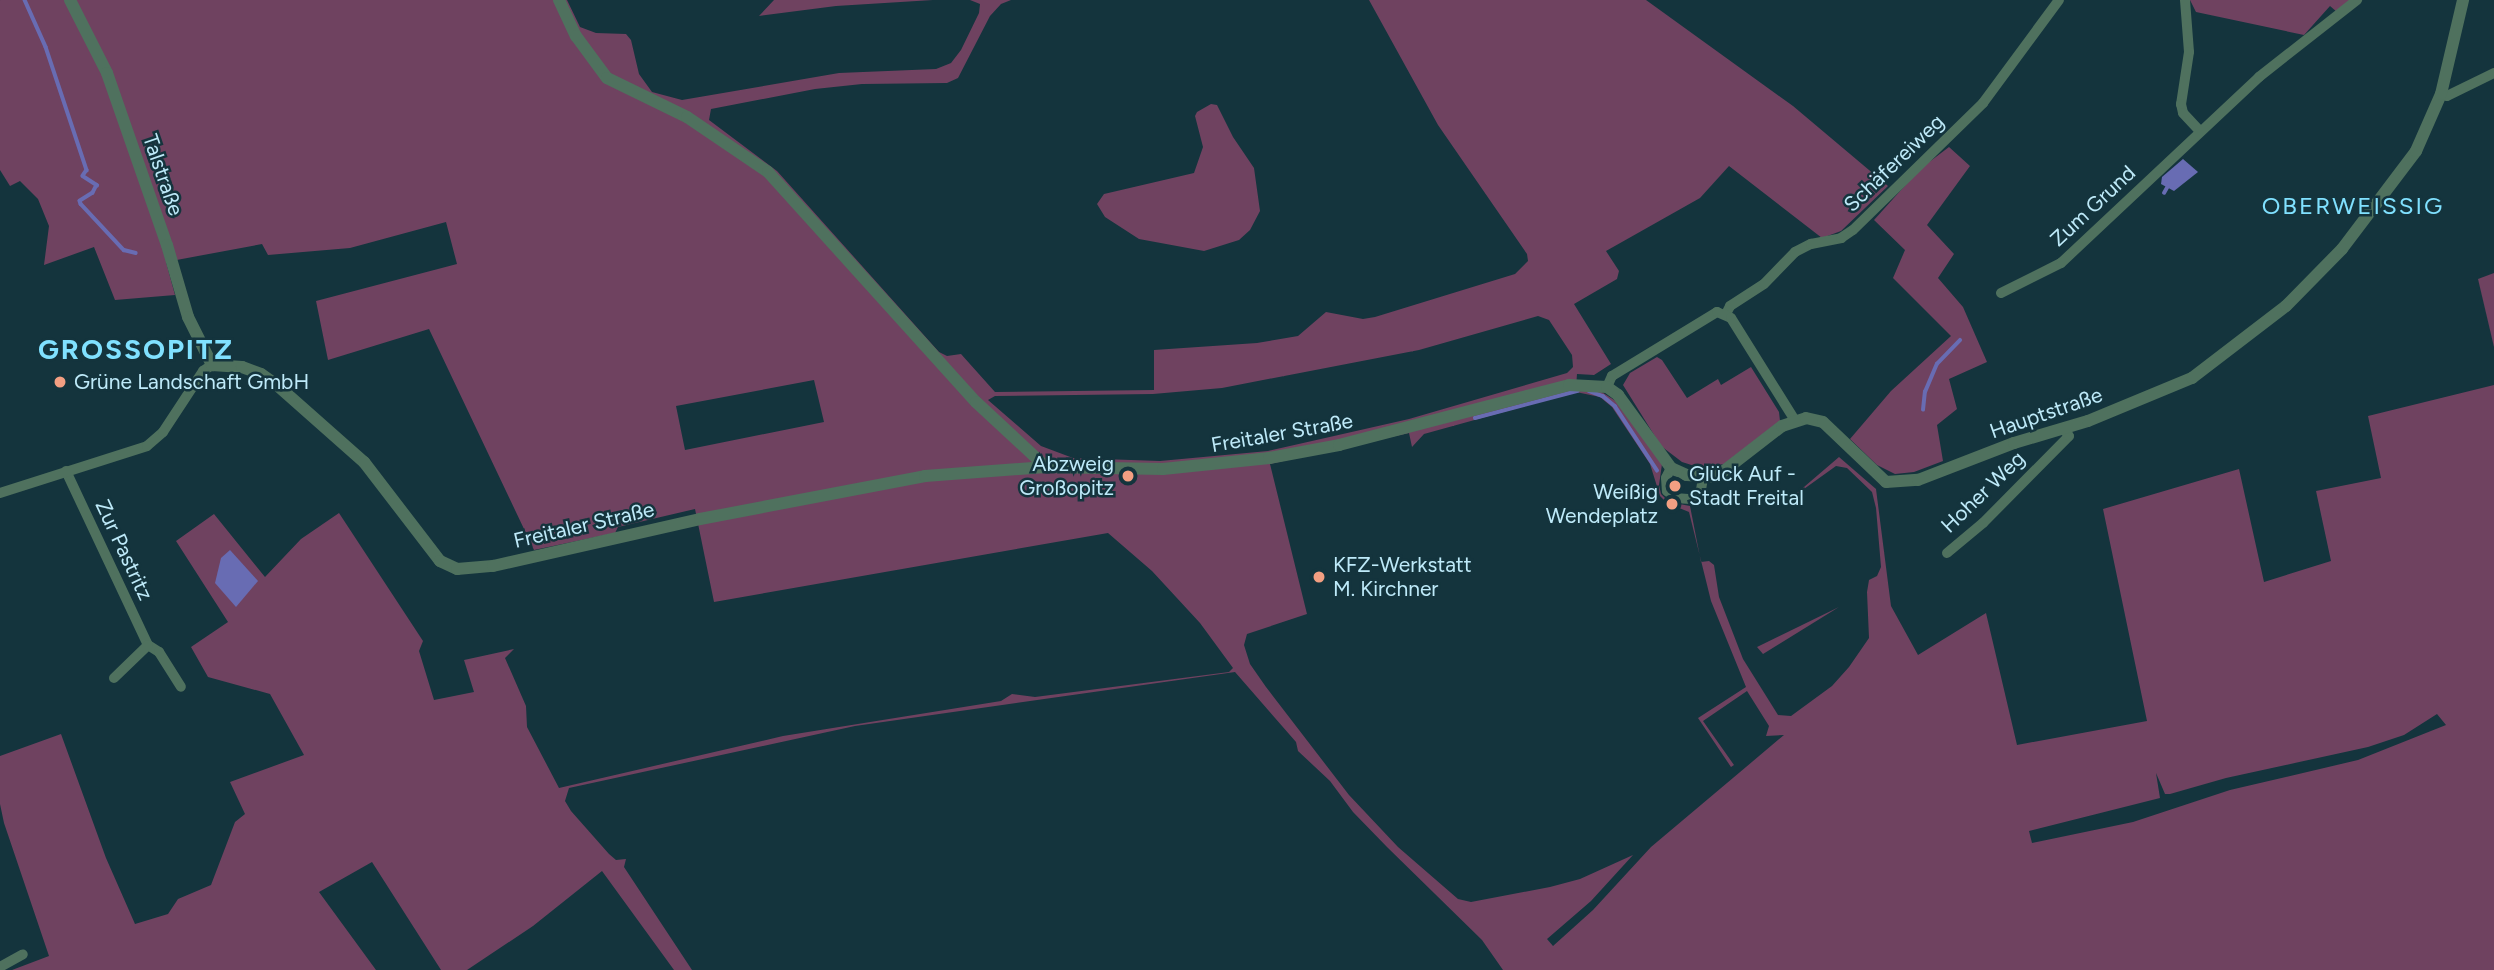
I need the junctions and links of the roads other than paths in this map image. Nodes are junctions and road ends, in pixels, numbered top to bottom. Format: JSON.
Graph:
{"nodes":[{"id":1,"x":70,"y":0,"type":"edge"},
{"id":2,"x":559,"y":0,"type":"edge"},
{"id":3,"x":2059,"y":0,"type":"edge"},
{"id":4,"x":2185,"y":0,"type":"edge"},
{"id":5,"x":2357,"y":0,"type":"edge"},
{"id":6,"x":2463,"y":0,"type":"edge"},
{"id":7,"x":2494,"y":73,"type":"edge"},
{"id":8,"x":2441,"y":94,"type":"junction"},
{"id":9,"x":2200,"y":131,"type":"junction"},
{"id":10,"x":2001,"y":293,"type":"dead end"},
{"id":11,"x":1726,"y":314,"type":"junction"},
{"id":12,"x":212,"y":365,"type":"junction"},
{"id":13,"x":1607,"y":387,"type":"junction"},
{"id":14,"x":1794,"y":419,"type":"junction"},
{"id":15,"x":2063,"y":428,"type":"junction"},
{"id":16,"x":1045,"y":467,"type":"junction"},
{"id":17,"x":1671,"y":468,"type":"junction"},
{"id":18,"x":66,"y":471,"type":"junction"},
{"id":19,"x":1703,"y":478,"type":"junction"},
{"id":20,"x":0,"y":493,"type":"edge"},
{"id":21,"x":1947,"y":553,"type":"dead end"},
{"id":22,"x":148,"y":645,"type":"junction"},
{"id":23,"x":114,"y":678,"type":"dead end"},
{"id":24,"x":181,"y":687,"type":"dead end"},
{"id":25,"x":23,"y":954,"type":"dead end"},
{"id":26,"x":0,"y":967,"type":"edge"}],
"edges":[{"from":1,"to":12,"type":"street","name":"Talstraße"},
{"from":2,"to":16,"type":"street"},
{"from":3,"to":11,"type":"street","name":"Schäfereiweg"},
{"from":4,"to":9,"type":"street"},
{"from":5,"to":9,"type":"street","name":"Zum Grund"},
{"from":6,"to":8,"type":"street","name":"Hauptstraße"},
{"from":7,"to":8,"type":"street"},
{"from":8,"to":15,"type":"street","name":"Hauptstraße"},
{"from":9,"to":10,"type":"street","name":"Zum Grund"},
{"from":11,"to":13,"type":"street"},
{"from":11,"to":14,"type":"street"},
{"from":12,"to":16,"type":"street","name":"Freitaler Straße"},
{"from":12,"to":18,"type":"street"},
{"from":13,"to":16,"type":"street","name":"Freitaler Straße"},
{"from":13,"to":17,"type":"street"},
{"from":14,"to":15,"type":"street","name":"Hauptstraße"},
{"from":14,"to":19,"type":"street"},
{"from":15,"to":21,"type":"street","name":"Hoher Weg"},
{"from":17,"to":19,"type":"street"},
{"from":17,"to":19,"type":"street"},
{"from":18,"to":20,"type":"street"},
{"from":18,"to":22,"type":"street","name":"Zur Pastritz"},
{"from":22,"to":23,"type":"street"},
{"from":22,"to":24,"type":"street","name":"Zur Pastritz"},
{"from":25,"to":26,"type":"street"}]}
